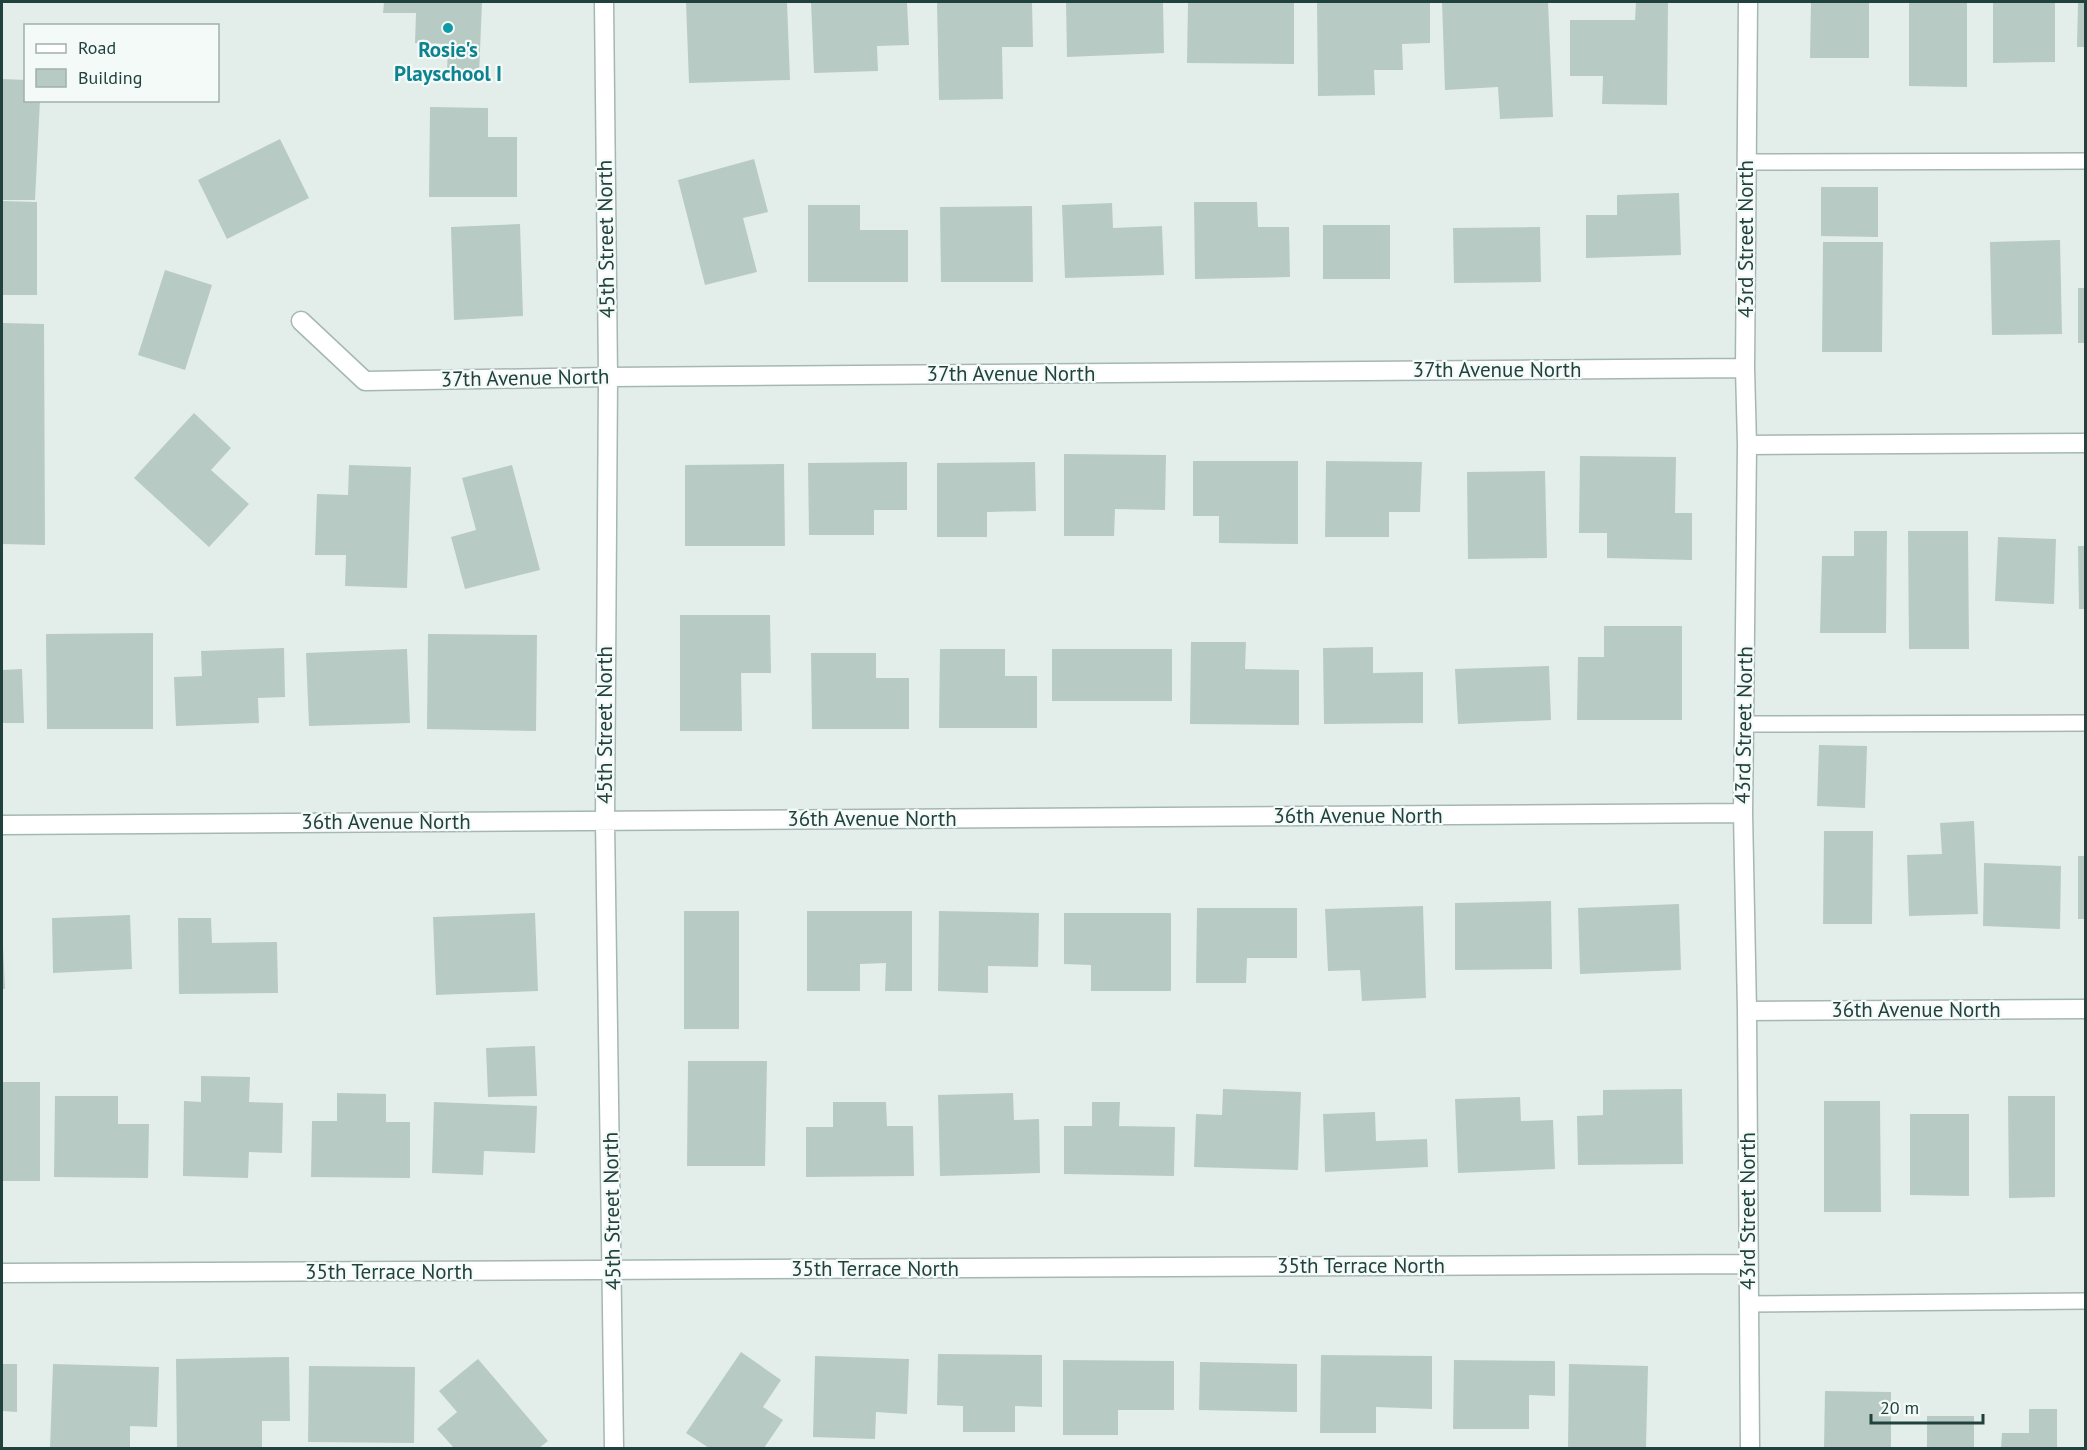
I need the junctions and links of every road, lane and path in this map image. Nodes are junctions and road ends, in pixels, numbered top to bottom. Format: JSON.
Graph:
{"nodes":[{"id":1,"x":604,"y":2,"type":"edge"},
{"id":2,"x":1748,"y":2,"type":"edge"},
{"id":3,"x":2085,"y":161,"type":"edge"},
{"id":4,"x":1747,"y":162,"type":"junction"},
{"id":5,"x":301,"y":321,"type":"dead end"},
{"id":6,"x":1745,"y":368,"type":"junction"},
{"id":7,"x":608,"y":377,"type":"junction"},
{"id":8,"x":2085,"y":443,"type":"edge"},
{"id":9,"x":1747,"y":445,"type":"junction"},
{"id":10,"x":2085,"y":723,"type":"edge"},
{"id":11,"x":1744,"y":724,"type":"junction"},
{"id":12,"x":1743,"y":813,"type":"junction"},
{"id":13,"x":605,"y":821,"type":"junction"},
{"id":14,"x":2,"y":825,"type":"edge"},
{"id":15,"x":2085,"y":1009,"type":"edge"},
{"id":16,"x":1747,"y":1011,"type":"junction"},
{"id":17,"x":1748,"y":1264,"type":"junction"},
{"id":18,"x":613,"y":1271,"type":"junction"},
{"id":19,"x":2,"y":1273,"type":"edge"},
{"id":20,"x":2085,"y":1301,"type":"edge"},
{"id":21,"x":1748,"y":1304,"type":"junction"},
{"id":22,"x":614,"y":1449,"type":"edge"},
{"id":23,"x":1750,"y":1449,"type":"edge"}],
"edges":[{"from":1,"to":7,"type":"street","name":"45th Street North"},
{"from":2,"to":4,"type":"street","name":"43rd Street North"},
{"from":3,"to":4,"type":"lane"},
{"from":4,"to":6,"type":"street","name":"43rd Street North"},
{"from":5,"to":7,"type":"street","name":"37th Avenue North"},
{"from":6,"to":7,"type":"street","name":"37th Avenue North"},
{"from":6,"to":9,"type":"street","name":"43rd Street North"},
{"from":7,"to":13,"type":"street","name":"45th Street North"},
{"from":8,"to":9,"type":"street"},
{"from":9,"to":11,"type":"street","name":"43rd Street North"},
{"from":10,"to":11,"type":"lane"},
{"from":11,"to":12,"type":"street","name":"43rd Street North"},
{"from":12,"to":13,"type":"street","name":"36th Avenue North"},
{"from":12,"to":16,"type":"street","name":"43rd Street North"},
{"from":13,"to":14,"type":"street","name":"36th Avenue North"},
{"from":13,"to":18,"type":"street","name":"45th Street North"},
{"from":15,"to":16,"type":"street","name":"36th Avenue North"},
{"from":16,"to":17,"type":"street","name":"43rd Street North"},
{"from":17,"to":18,"type":"street","name":"35th Terrace North"},
{"from":17,"to":21,"type":"street","name":"43rd Street North"},
{"from":18,"to":19,"type":"street","name":"35th Terrace North"},
{"from":18,"to":22,"type":"street","name":"45th Street North"},
{"from":20,"to":21,"type":"lane"},
{"from":21,"to":23,"type":"street","name":"43rd Street North"}]}
